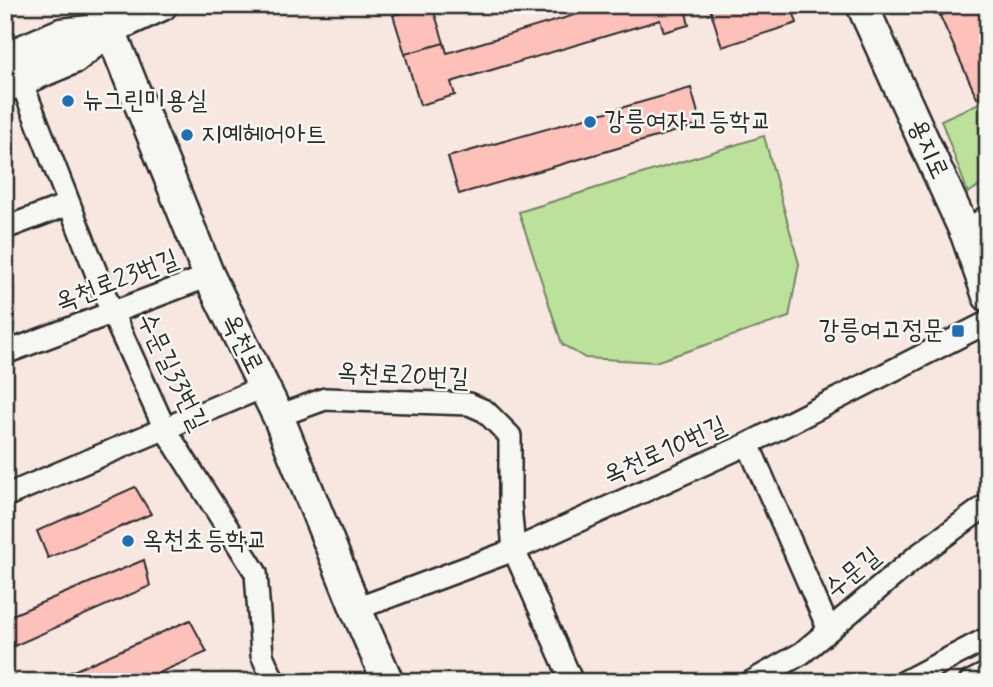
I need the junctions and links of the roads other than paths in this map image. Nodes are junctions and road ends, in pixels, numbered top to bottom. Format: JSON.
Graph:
{"nodes":[{"id":1,"x":162,"y":5,"type":"edge"},
{"id":2,"x":862,"y":5,"type":"edge"},
{"id":3,"x":105,"y":17,"type":"edge"},
{"id":4,"x":10,"y":75,"type":"edge"},
{"id":5,"x":69,"y":204,"type":"junction"},
{"id":6,"x":977,"y":225,"type":"edge"},
{"id":7,"x":5,"y":228,"type":"edge"},
{"id":8,"x":209,"y":276,"type":"junction"},
{"id":9,"x":988,"y":296,"type":"edge"},
{"id":10,"x":112,"y":313,"type":"junction"},
{"id":11,"x":988,"y":322,"type":"edge"},
{"id":12,"x":5,"y":353,"type":"edge"},
{"id":13,"x":263,"y":387,"type":"junction"},
{"id":14,"x":278,"y":416,"type":"junction"},
{"id":15,"x":165,"y":429,"type":"junction"},
{"id":16,"x":748,"y":444,"type":"junction"},
{"id":17,"x":5,"y":496,"type":"edge"},
{"id":18,"x":988,"y":504,"type":"edge"},
{"id":19,"x":514,"y":550,"type":"junction"},
{"id":20,"x":356,"y":609,"type":"junction"},
{"id":21,"x":829,"y":630,"type":"junction"},
{"id":22,"x":988,"y":638,"type":"edge"},
{"id":23,"x":988,"y":673,"type":"edge"},
{"id":24,"x":274,"y":682,"type":"edge"},
{"id":25,"x":388,"y":682,"type":"edge"},
{"id":26,"x":572,"y":682,"type":"edge"},
{"id":27,"x":751,"y":682,"type":"edge"},
{"id":28,"x":904,"y":682,"type":"edge"},
{"id":29,"x":970,"y":682,"type":"edge"}],
"edges":[{"from":1,"to":3,"type":"street"},
{"from":2,"to":6,"type":"street","name":"용지로"},
{"from":3,"to":4,"type":"street"},
{"from":3,"to":8,"type":"street","name":"옥천로"},
{"from":4,"to":5,"type":"street","name":"수문길33번길"},
{"from":5,"to":7,"type":"street"},
{"from":5,"to":10,"type":"street","name":"수문길33번길"},
{"from":6,"to":9,"type":"street","name":"용지로"},
{"from":8,"to":10,"type":"street","name":"옥천로23번길"},
{"from":8,"to":13,"type":"street","name":"옥천로"},
{"from":10,"to":12,"type":"street","name":"옥천로23번길"},
{"from":10,"to":15,"type":"street","name":"수문길33번길"},
{"from":11,"to":16,"type":"street","name":"옥천로10번길"},
{"from":13,"to":14,"type":"street","name":"옥천로"},
{"from":13,"to":15,"type":"street"},
{"from":14,"to":19,"type":"street","name":"옥천로20번길"},
{"from":14,"to":20,"type":"street","name":"옥천로"},
{"from":15,"to":17,"type":"street"},
{"from":15,"to":24,"type":"street","name":"수문길33번길"},
{"from":16,"to":19,"type":"street","name":"옥천로10번길"},
{"from":16,"to":21,"type":"street"},
{"from":18,"to":21,"type":"street","name":"수문길"},
{"from":19,"to":20,"type":"street","name":"옥천로10번길"},
{"from":19,"to":26,"type":"street","name":"옥천로20번길"},
{"from":20,"to":25,"type":"street","name":"옥천로"},
{"from":21,"to":27,"type":"street","name":"수문길"},
{"from":22,"to":28,"type":"street"},
{"from":23,"to":29,"type":"street"}]}
